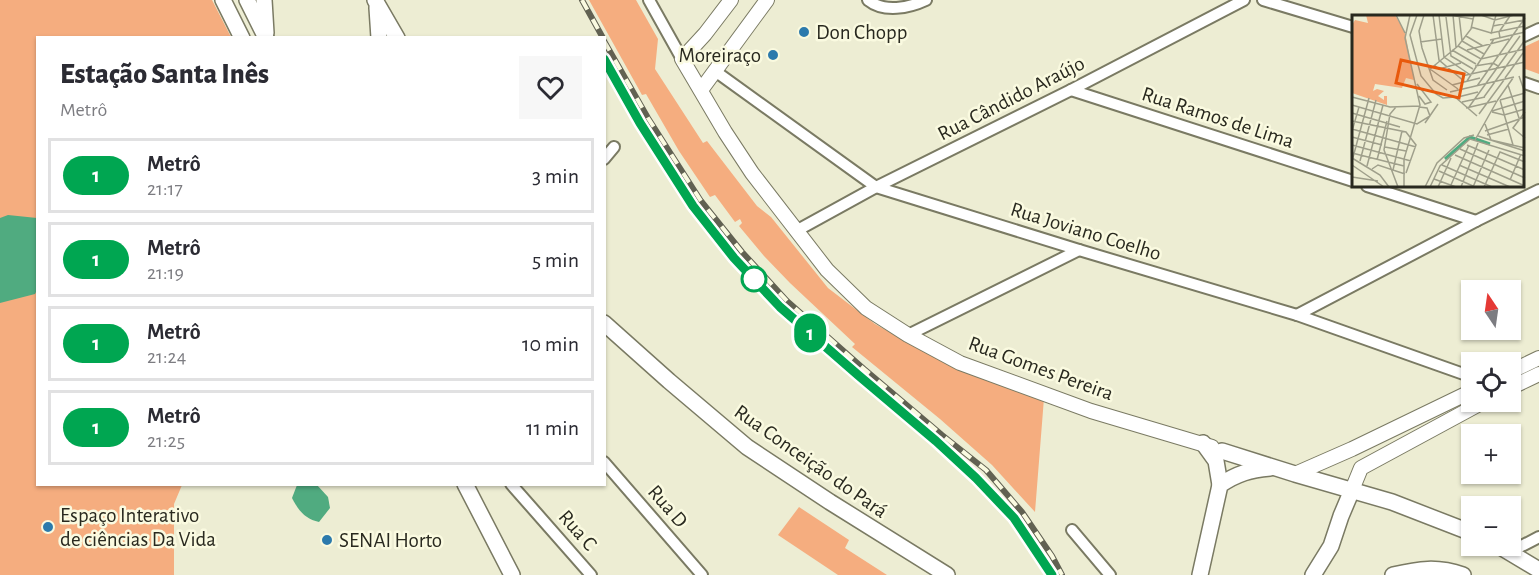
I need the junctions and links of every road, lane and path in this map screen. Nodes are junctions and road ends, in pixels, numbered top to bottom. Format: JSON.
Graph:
{"nodes":[{"id":1,"x":223,"y":0,"type":"edge"},
{"id":2,"x":247,"y":0,"type":"edge"},
{"id":3,"x":264,"y":0,"type":"edge"},
{"id":4,"x":649,"y":0,"type":"edge"},
{"id":5,"x":731,"y":0,"type":"edge"},
{"id":6,"x":767,"y":0,"type":"edge"},
{"id":7,"x":868,"y":0,"type":"edge"},
{"id":8,"x":926,"y":0,"type":"edge"},
{"id":9,"x":1244,"y":0,"type":"edge"},
{"id":10,"x":1263,"y":0,"type":"edge"},
{"id":11,"x":376,"y":1,"type":"edge"},
{"id":12,"x":1352,"y":27,"type":"edge"},
{"id":13,"x":1539,"y":29,"type":"edge"},
{"id":14,"x":241,"y":36,"type":"edge"},
{"id":15,"x":265,"y":36,"type":"edge"},
{"id":16,"x":266,"y":36,"type":"edge"},
{"id":17,"x":379,"y":36,"type":"edge"},
{"id":18,"x":396,"y":36,"type":"edge"},
{"id":19,"x":1524,"y":36,"type":"edge"},
{"id":20,"x":682,"y":59,"type":"junction"},
{"id":21,"x":715,"y":71,"type":"junction"},
{"id":22,"x":1524,"y":83,"type":"edge"},
{"id":23,"x":1539,"y":88,"type":"edge"},
{"id":24,"x":701,"y":90,"type":"junction"},
{"id":25,"x":1071,"y":90,"type":"junction"},
{"id":26,"x":614,"y":147,"type":"dead end"},
{"id":27,"x":606,"y":157,"type":"edge"},
{"id":28,"x":1352,"y":182,"type":"edge"},
{"id":29,"x":876,"y":187,"type":"junction"},
{"id":30,"x":1373,"y":188,"type":"edge"},
{"id":31,"x":1539,"y":190,"type":"edge"},
{"id":32,"x":1476,"y":221,"type":"junction"},
{"id":33,"x":796,"y":231,"type":"junction"},
{"id":34,"x":1079,"y":250,"type":"junction"},
{"id":35,"x":1297,"y":315,"type":"junction"},
{"id":36,"x":606,"y":325,"type":"edge"},
{"id":37,"x":908,"y":335,"type":"junction"},
{"id":38,"x":1539,"y":358,"type":"edge"},
{"id":39,"x":1521,"y":367,"type":"edge"},
{"id":40,"x":1461,"y":373,"type":"edge"},
{"id":41,"x":1539,"y":374,"type":"edge"},
{"id":42,"x":1521,"y":383,"type":"edge"},
{"id":43,"x":1461,"y":396,"type":"edge"},
{"id":44,"x":1465,"y":412,"type":"edge"},
{"id":45,"x":1203,"y":443,"type":"junction"},
{"id":46,"x":1222,"y":450,"type":"joint"},
{"id":47,"x":606,"y":464,"type":"edge"},
{"id":48,"x":1273,"y":467,"type":"junction"},
{"id":49,"x":1295,"y":474,"type":"junction"},
{"id":50,"x":1220,"y":485,"type":"junction"},
{"id":51,"x":466,"y":486,"type":"edge"},
{"id":52,"x":513,"y":486,"type":"edge"},
{"id":53,"x":1352,"y":490,"type":"junction"},
{"id":54,"x":1461,"y":529,"type":"edge"},
{"id":55,"x":1072,"y":530,"type":"dead end"},
{"id":56,"x":1539,"y":537,"type":"edge"},
{"id":57,"x":1521,"y":543,"type":"edge"},
{"id":58,"x":1516,"y":556,"type":"edge"},
{"id":59,"x":1539,"y":570,"type":"edge"},
{"id":60,"x":949,"y":574,"type":"edge"},
{"id":61,"x":512,"y":575,"type":"edge"},
{"id":62,"x":591,"y":575,"type":"edge"},
{"id":63,"x":702,"y":575,"type":"edge"},
{"id":64,"x":1110,"y":575,"type":"edge"},
{"id":65,"x":1200,"y":575,"type":"edge"},
{"id":66,"x":1313,"y":575,"type":"edge"},
{"id":67,"x":1393,"y":575,"type":"edge"},
{"id":68,"x":1463,"y":575,"type":"edge"}],
"edges":[{"from":1,"to":14,"type":"main road"},
{"from":2,"to":15,"type":"main road"},
{"from":3,"to":16,"type":"main road"},
{"from":4,"to":20,"type":"street"},
{"from":5,"to":20,"type":"street"},
{"from":6,"to":21,"type":"street"},
{"from":7,"to":8,"type":"street"},
{"from":9,"to":25,"type":"street","name":"Rua Cândido Araújo"},
{"from":10,"to":12,"type":"street"},
{"from":11,"to":17,"type":"main road"},
{"from":11,"to":18,"type":"main road"},
{"from":13,"to":19,"type":"street"},
{"from":20,"to":24,"type":"street","name":"Rua Gomes Pereira"},
{"from":21,"to":24,"type":"street"},
{"from":21,"to":29,"type":"street","name":"Rua Joviano Coelho"},
{"from":22,"to":23,"type":"street"},
{"from":24,"to":33,"type":"street","name":"Rua Gomes Pereira"},
{"from":25,"to":28,"type":"street","name":"Rua Ramos de Lima"},
{"from":25,"to":29,"type":"street","name":"Rua Cândido Araújo"},
{"from":26,"to":27,"type":"street"},
{"from":29,"to":33,"type":"street","name":"Rua Cândido Araújo"},
{"from":29,"to":34,"type":"street","name":"Rua Joviano Coelho"},
{"from":30,"to":32,"type":"street"},
{"from":31,"to":32,"type":"street"},
{"from":32,"to":35,"type":"street"},
{"from":33,"to":37,"type":"street","name":"Rua Gomes Pereira"},
{"from":34,"to":35,"type":"street","name":"Rua Joviano Coelho"},
{"from":34,"to":37,"type":"street"},
{"from":35,"to":40,"type":"street","name":"Rua Joviano Coelho"},
{"from":36,"to":60,"type":"main road","name":"Rua Conceição do Pará"},
{"from":37,"to":45,"type":"street","name":"Rua Gomes Pereira"},
{"from":38,"to":39,"type":"street"},
{"from":41,"to":42,"type":"street"},
{"from":43,"to":49,"type":"street"},
{"from":44,"to":53,"type":"street"},
{"from":45,"to":46,"type":"street","name":"Rua Gomes Pereira"},
{"from":45,"to":50,"type":"main road"},
{"from":46,"to":48,"type":"main road","name":"Rua Gomes Pereira"},
{"from":47,"to":63,"type":"street","name":"Rua D"},
{"from":48,"to":49,"type":"main road","name":"Rua Gomes Pereira"},
{"from":48,"to":50,"type":"main road"},
{"from":49,"to":53,"type":"main road","name":"Rua Gomes Pereira"},
{"from":50,"to":65,"type":"main road"},
{"from":51,"to":61,"type":"main road"},
{"from":52,"to":62,"type":"street","name":"Rua C"},
{"from":53,"to":54,"type":"main road","name":"Rua Gomes Pereira"},
{"from":53,"to":66,"type":"main road"},
{"from":55,"to":64,"type":"street"},
{"from":56,"to":57,"type":"street"},
{"from":58,"to":59,"type":"main road"},
{"from":67,"to":68,"type":"main road"}]}
